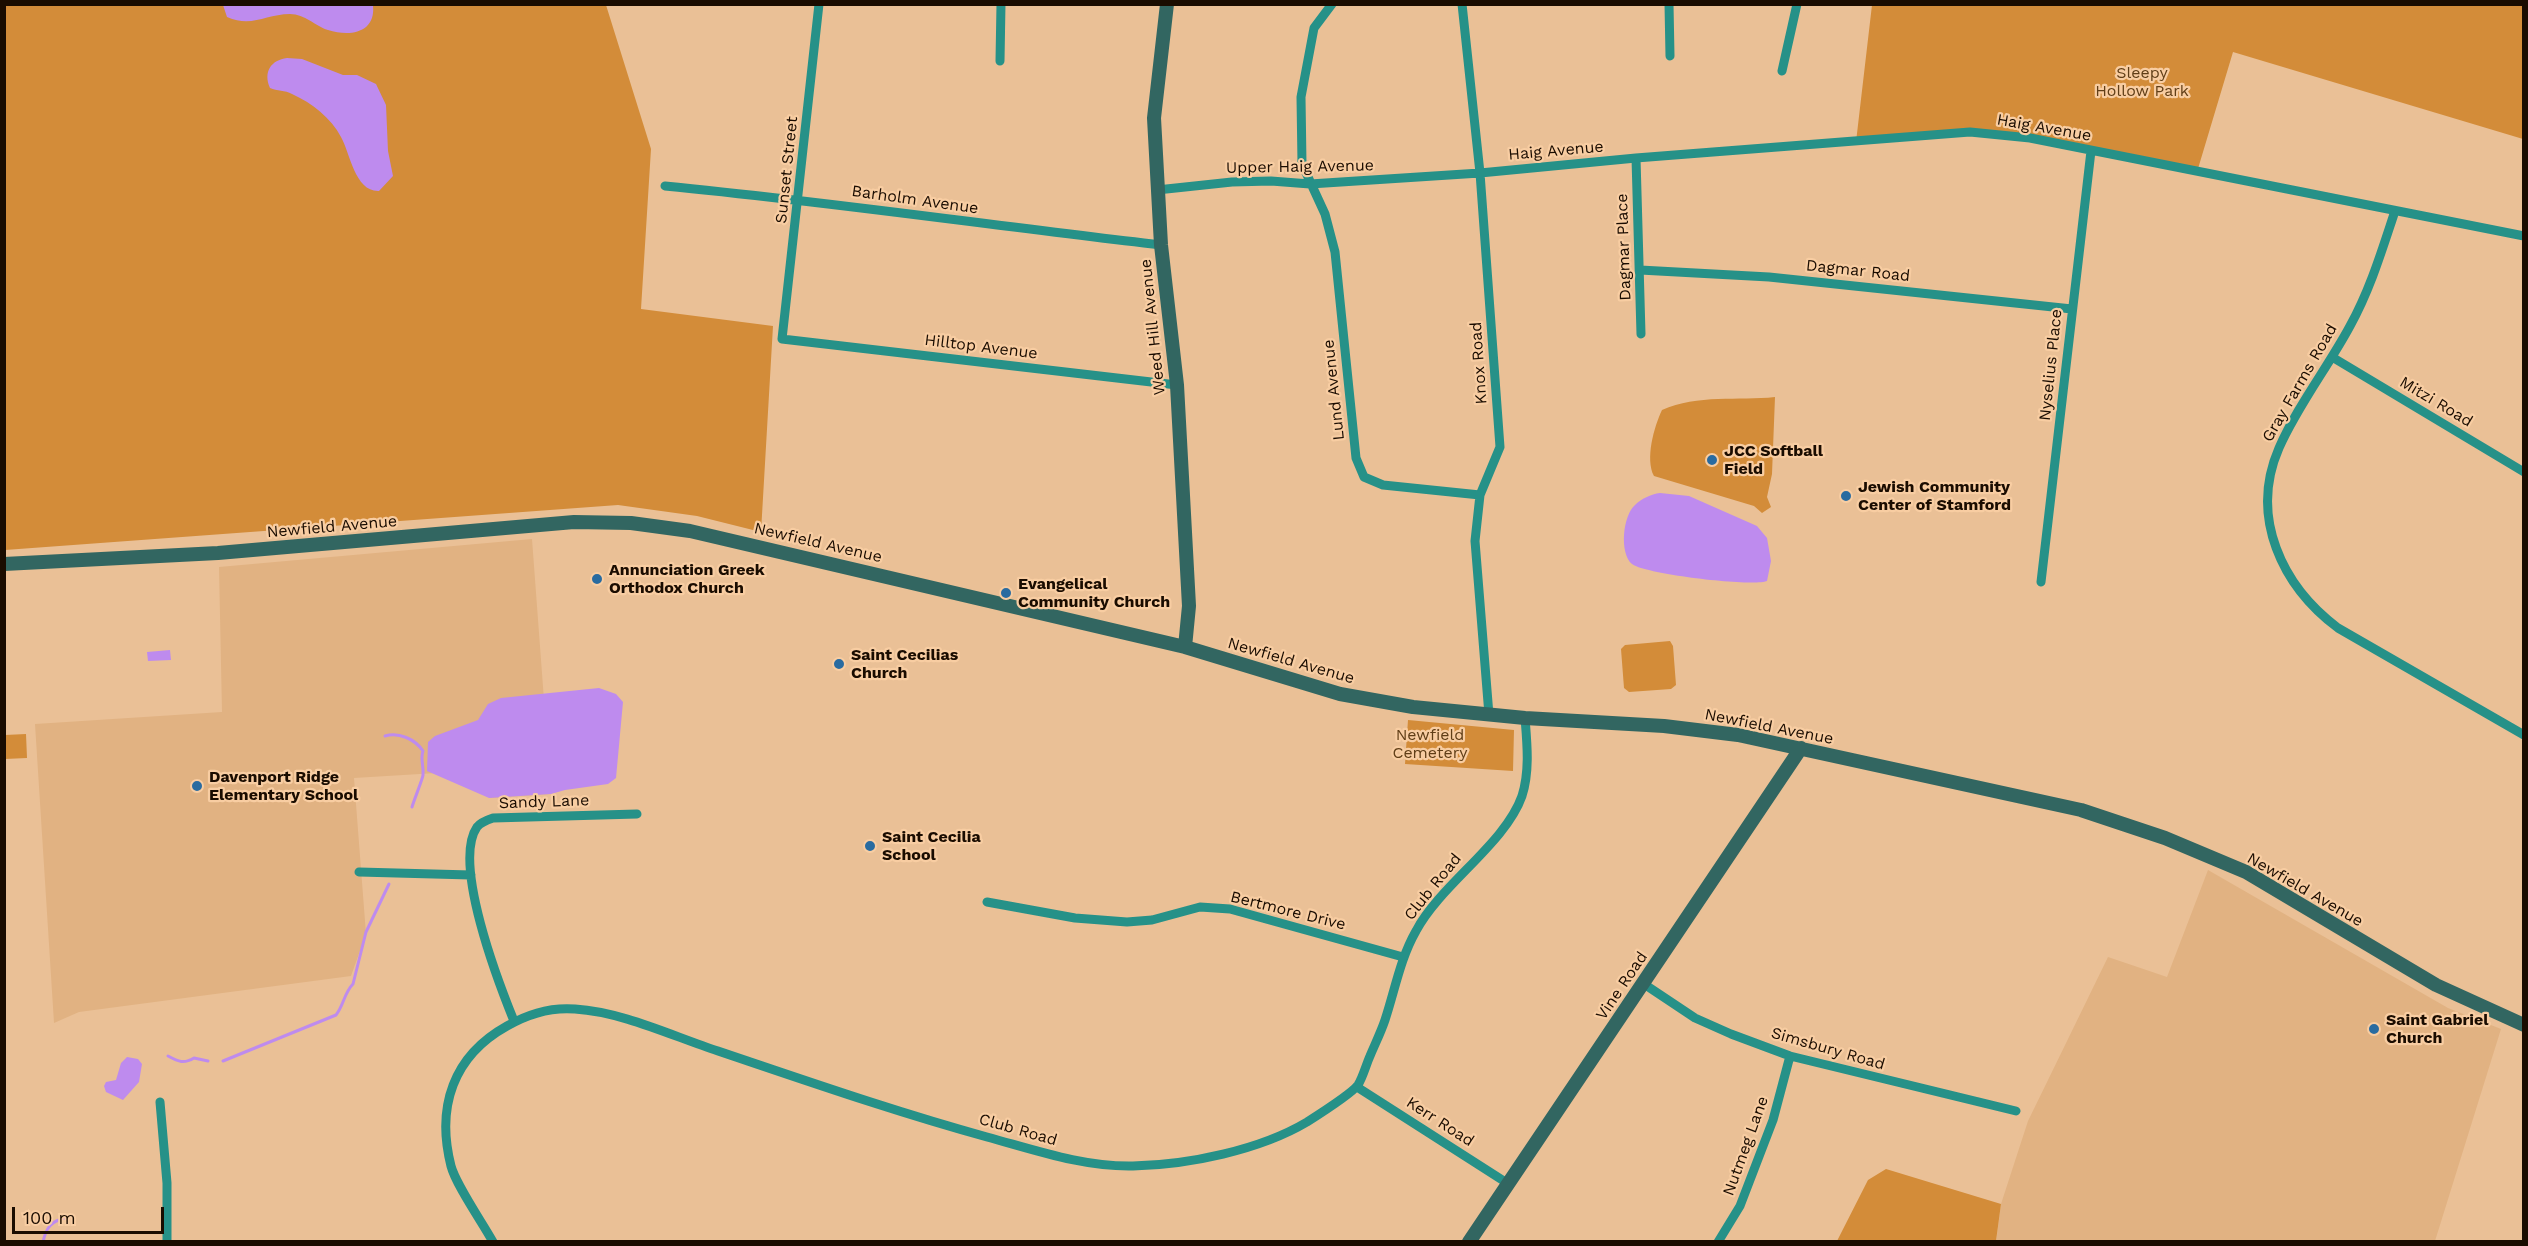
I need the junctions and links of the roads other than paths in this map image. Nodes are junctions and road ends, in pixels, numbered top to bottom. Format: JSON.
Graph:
{"nodes":[{"id":1,"x":819,"y":4,"type":"edge"},
{"id":2,"x":1001,"y":4,"type":"edge"},
{"id":3,"x":1167,"y":4,"type":"edge"},
{"id":4,"x":1332,"y":4,"type":"edge"},
{"id":5,"x":1462,"y":4,"type":"edge"},
{"id":6,"x":1669,"y":4,"type":"edge"},
{"id":7,"x":1797,"y":4,"type":"edge"},
{"id":8,"x":1670,"y":56,"type":"dead end"},
{"id":9,"x":1000,"y":61,"type":"dead end"},
{"id":10,"x":1782,"y":71,"type":"dead end"},
{"id":11,"x":2091,"y":151,"type":"junction"},
{"id":12,"x":1636,"y":158,"type":"junction"},
{"id":13,"x":1480,"y":173,"type":"junction"},
{"id":14,"x":1310,"y":184,"type":"junction"},
{"id":15,"x":665,"y":186,"type":"dead end"},
{"id":16,"x":1157,"y":190,"type":"junction"},
{"id":17,"x":799,"y":199,"type":"junction"},
{"id":18,"x":2395,"y":211,"type":"junction"},
{"id":19,"x":2523,"y":236,"type":"edge"},
{"id":20,"x":1161,"y":245,"type":"junction"},
{"id":21,"x":1641,"y":270,"type":"junction"},
{"id":22,"x":2072,"y":309,"type":"junction"},
{"id":23,"x":1641,"y":334,"type":"dead end"},
{"id":24,"x":782,"y":339,"type":"joint"},
{"id":25,"x":2332,"y":357,"type":"junction"},
{"id":26,"x":1177,"y":385,"type":"junction"},
{"id":27,"x":2523,"y":472,"type":"edge"},
{"id":28,"x":1480,"y":495,"type":"junction"},
{"id":29,"x":4,"y":564,"type":"edge"},
{"id":30,"x":2041,"y":582,"type":"dead end"},
{"id":31,"x":1185,"y":647,"type":"junction"},
{"id":32,"x":1489,"y":715,"type":"junction"},
{"id":33,"x":1525,"y":718,"type":"junction"},
{"id":34,"x":2523,"y":735,"type":"edge"},
{"id":35,"x":1801,"y":748,"type":"junction"},
{"id":36,"x":637,"y":814,"type":"dead end"},
{"id":37,"x":359,"y":872,"type":"dead end"},
{"id":38,"x":471,"y":874,"type":"junction"},
{"id":39,"x":987,"y":902,"type":"dead end"},
{"id":40,"x":1403,"y":957,"type":"junction"},
{"id":41,"x":1644,"y":984,"type":"junction"},
{"id":42,"x":514,"y":1022,"type":"junction"},
{"id":43,"x":2523,"y":1025,"type":"edge"},
{"id":44,"x":1790,"y":1056,"type":"junction"},
{"id":45,"x":1357,"y":1086,"type":"junction"},
{"id":46,"x":160,"y":1102,"type":"dead end"},
{"id":47,"x":2016,"y":1111,"type":"dead end"},
{"id":48,"x":1507,"y":1184,"type":"junction"},
{"id":49,"x":167,"y":1242,"type":"edge"},
{"id":50,"x":493,"y":1242,"type":"edge"},
{"id":51,"x":1469,"y":1242,"type":"edge"},
{"id":52,"x":1718,"y":1242,"type":"edge"}],
"edges":[{"from":1,"to":17,"type":"street","name":"Sunset Street"},
{"from":2,"to":9,"type":"street"},
{"from":3,"to":16,"type":"main road","name":"Weed Hill Avenue"},
{"from":4,"to":14,"type":"street"},
{"from":5,"to":13,"type":"street","name":"Knox Road"},
{"from":6,"to":8,"type":"street"},
{"from":7,"to":10,"type":"street"},
{"from":11,"to":12,"type":"street","name":"Haig Avenue"},
{"from":11,"to":18,"type":"street","name":"Haig Avenue"},
{"from":11,"to":22,"type":"street","name":"Nyselius Place"},
{"from":12,"to":13,"type":"street","name":"Haig Avenue"},
{"from":12,"to":21,"type":"street","name":"Dagmar Place"},
{"from":13,"to":14,"type":"street","name":"Upper Haig Avenue"},
{"from":13,"to":28,"type":"street","name":"Knox Road"},
{"from":14,"to":16,"type":"street","name":"Upper Haig Avenue"},
{"from":14,"to":28,"type":"street","name":"Lund Avenue"},
{"from":15,"to":17,"type":"street","name":"Barholm Avenue"},
{"from":16,"to":20,"type":"main road","name":"Weed Hill Avenue"},
{"from":17,"to":20,"type":"street","name":"Barholm Avenue"},
{"from":17,"to":24,"type":"street","name":"Sunset Street"},
{"from":18,"to":19,"type":"street","name":"Haig Avenue"},
{"from":18,"to":25,"type":"street","name":"Gray Farms Road"},
{"from":20,"to":26,"type":"main road","name":"Weed Hill Avenue"},
{"from":21,"to":22,"type":"street","name":"Dagmar Road"},
{"from":21,"to":23,"type":"street","name":"Dagmar Place"},
{"from":22,"to":30,"type":"street","name":"Nyselius Place"},
{"from":24,"to":26,"type":"street","name":"Hilltop Avenue"},
{"from":25,"to":27,"type":"street","name":"Mitzi Road"},
{"from":25,"to":34,"type":"street","name":"Gray Farms Road"},
{"from":26,"to":31,"type":"main road","name":"Weed Hill Avenue"},
{"from":28,"to":32,"type":"street","name":"Knox Road"},
{"from":29,"to":31,"type":"main road","name":"Newfield Avenue"},
{"from":31,"to":32,"type":"main road","name":"Newfield Avenue"},
{"from":32,"to":33,"type":"main road","name":"Newfield Avenue"},
{"from":33,"to":35,"type":"main road","name":"Newfield Avenue"},
{"from":33,"to":40,"type":"street","name":"Club Road"},
{"from":35,"to":41,"type":"main road","name":"Vine Road"},
{"from":35,"to":43,"type":"main road","name":"Newfield Avenue"},
{"from":36,"to":38,"type":"street","name":"Sandy Lane"},
{"from":37,"to":38,"type":"street"},
{"from":38,"to":42,"type":"street","name":"Sandy Lane"},
{"from":39,"to":40,"type":"street","name":"Bertmore Drive"},
{"from":40,"to":45,"type":"street","name":"Club Road"},
{"from":41,"to":44,"type":"street","name":"Simsbury Road"},
{"from":41,"to":48,"type":"main road","name":"Vine Road"},
{"from":42,"to":45,"type":"street","name":"Club Road"},
{"from":42,"to":50,"type":"street","name":"Club Road"},
{"from":44,"to":47,"type":"street","name":"Simsbury Road"},
{"from":44,"to":52,"type":"street","name":"Nutmeg Lane"},
{"from":45,"to":48,"type":"street","name":"Kerr Road"},
{"from":46,"to":49,"type":"street"},
{"from":48,"to":51,"type":"main road","name":"Vine Road"}]}
